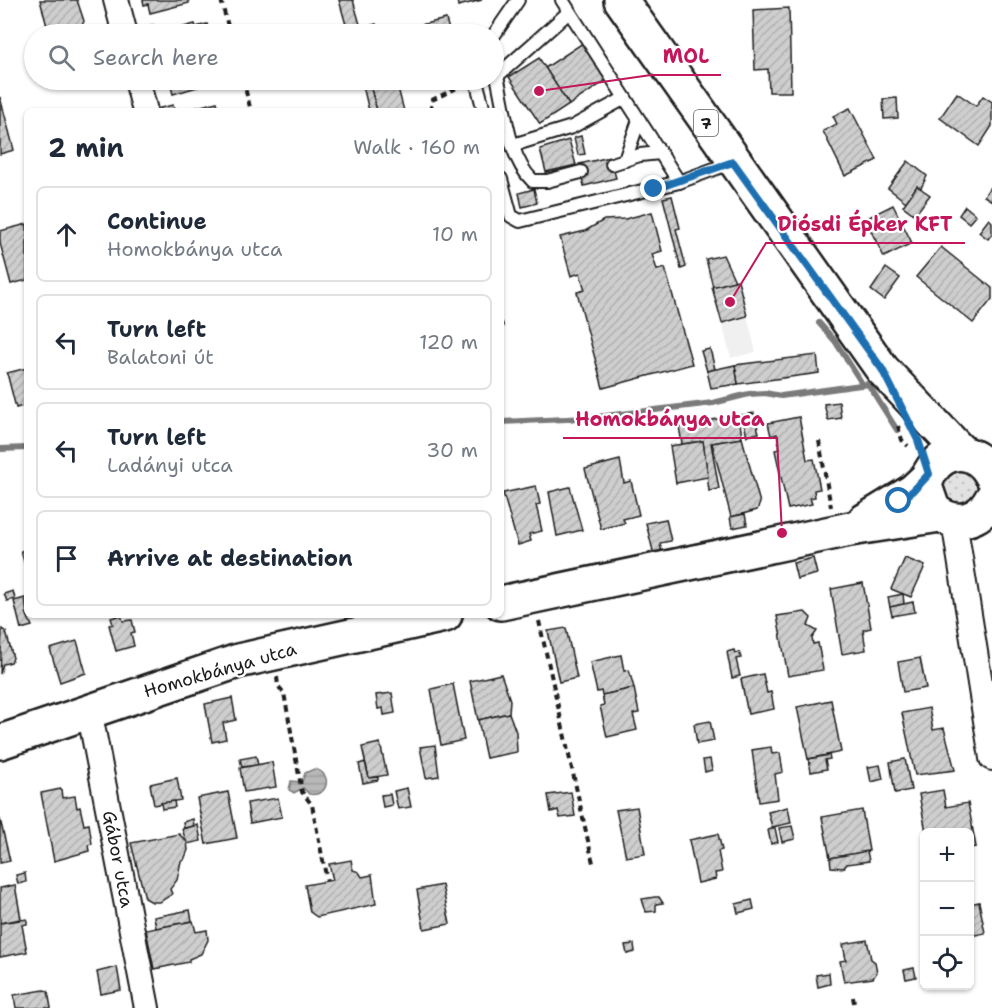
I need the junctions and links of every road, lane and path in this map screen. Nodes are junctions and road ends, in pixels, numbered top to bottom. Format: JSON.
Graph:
{"nodes":[{"id":1,"x":116,"y":0,"type":"edge"},
{"id":2,"x":221,"y":0,"type":"edge"},
{"id":3,"x":518,"y":0,"type":"edge"},
{"id":4,"x":562,"y":0,"type":"edge"},
{"id":5,"x":621,"y":0,"type":"edge"},
{"id":6,"x":569,"y":12,"type":"junction"},
{"id":7,"x":122,"y":24,"type":"edge"},
{"id":8,"x":227,"y":24,"type":"edge"},
{"id":9,"x":502,"y":24,"type":"edge"},
{"id":10,"x":504,"y":70,"type":"edge"},
{"id":11,"x":140,"y":90,"type":"edge"},
{"id":12,"x":246,"y":90,"type":"edge"},
{"id":13,"x":454,"y":90,"type":"edge"},
{"id":14,"x":479,"y":90,"type":"edge"},
{"id":15,"x":500,"y":90,"type":"edge"},
{"id":16,"x":625,"y":98,"type":"junction"},
{"id":17,"x":144,"y":108,"type":"edge"},
{"id":18,"x":250,"y":108,"type":"edge"},
{"id":19,"x":431,"y":108,"type":"edge"},
{"id":20,"x":483,"y":108,"type":"edge"},
{"id":21,"x":639,"y":120,"type":"junction"},
{"id":22,"x":513,"y":145,"type":"junction"},
{"id":23,"x":660,"y":153,"type":"junction"},
{"id":24,"x":625,"y":160,"type":"junction"},
{"id":25,"x":733,"y":162,"type":"junction"},
{"id":26,"x":612,"y":164,"type":"dead end"},
{"id":27,"x":581,"y":172,"type":"dead end"},
{"id":28,"x":679,"y":182,"type":"junction"},
{"id":29,"x":504,"y":190,"type":"edge"},
{"id":30,"x":882,"y":369,"type":"junction"},
{"id":31,"x":819,"y":441,"type":"dead end"},
{"id":32,"x":962,"y":453,"type":"junction"},
{"id":33,"x":928,"y":476,"type":"junction"},
{"id":34,"x":992,"y":476,"type":"edge"},
{"id":35,"x":970,"y":517,"type":"edge"},
{"id":36,"x":841,"y":519,"type":"junction"},
{"id":37,"x":533,"y":596,"type":"junction"},
{"id":38,"x":504,"y":602,"type":"edge"},
{"id":39,"x":432,"y":618,"type":"edge"},
{"id":40,"x":276,"y":672,"type":"dead end"},
{"id":41,"x":89,"y":710,"type":"junction"},
{"id":42,"x":0,"y":742,"type":"edge"},
{"id":43,"x":992,"y":758,"type":"edge"},
{"id":44,"x":593,"y":863,"type":"dead end"},
{"id":45,"x":327,"y":881,"type":"dead end"},
{"id":46,"x":853,"y":997,"type":"dead end"},
{"id":47,"x":147,"y":1008,"type":"edge"},
{"id":48,"x":855,"y":1008,"type":"edge"}],
"edges":[{"from":1,"to":7,"type":"street"},
{"from":2,"to":8,"type":"path"},
{"from":3,"to":9,"type":"lane"},
{"from":4,"to":6,"type":"lane"},
{"from":5,"to":25,"type":"street","number":"7"},
{"from":6,"to":10,"type":"lane"},
{"from":6,"to":16,"type":"lane"},
{"from":11,"to":17,"type":"street"},
{"from":12,"to":18,"type":"path"},
{"from":13,"to":19,"type":"path"},
{"from":14,"to":20,"type":"lane"},
{"from":15,"to":22,"type":"lane"},
{"from":16,"to":21,"type":"lane"},
{"from":16,"to":22,"type":"lane"},
{"from":21,"to":23,"type":"lane"},
{"from":21,"to":24,"type":"lane"},
{"from":22,"to":27,"type":"lane"},
{"from":23,"to":24,"type":"lane"},
{"from":23,"to":28,"type":"lane"},
{"from":24,"to":26,"type":"lane"},
{"from":25,"to":28,"type":"lane"},
{"from":25,"to":30,"type":"street","number":"7"},
{"from":28,"to":29,"type":"lane"},
{"from":30,"to":32,"type":"street","number":"7"},
{"from":30,"to":33,"type":"street","number":"7"},
{"from":31,"to":36,"type":"path"},
{"from":32,"to":33,"type":"street"},
{"from":32,"to":34,"type":"street","number":"7"},
{"from":33,"to":35,"type":"street","number":"7"},
{"from":33,"to":36,"type":"street"},
{"from":35,"to":36,"type":"street"},
{"from":35,"to":43,"type":"street"},
{"from":36,"to":37,"type":"street"},
{"from":37,"to":38,"type":"street"},
{"from":37,"to":44,"type":"path"},
{"from":39,"to":41,"type":"street","name":"Homokbánya utca"},
{"from":40,"to":45,"type":"path"},
{"from":41,"to":42,"type":"street","name":"Homokbánya utca"},
{"from":41,"to":47,"type":"street","name":"Gábor utca"},
{"from":46,"to":48,"type":"path"}]}
